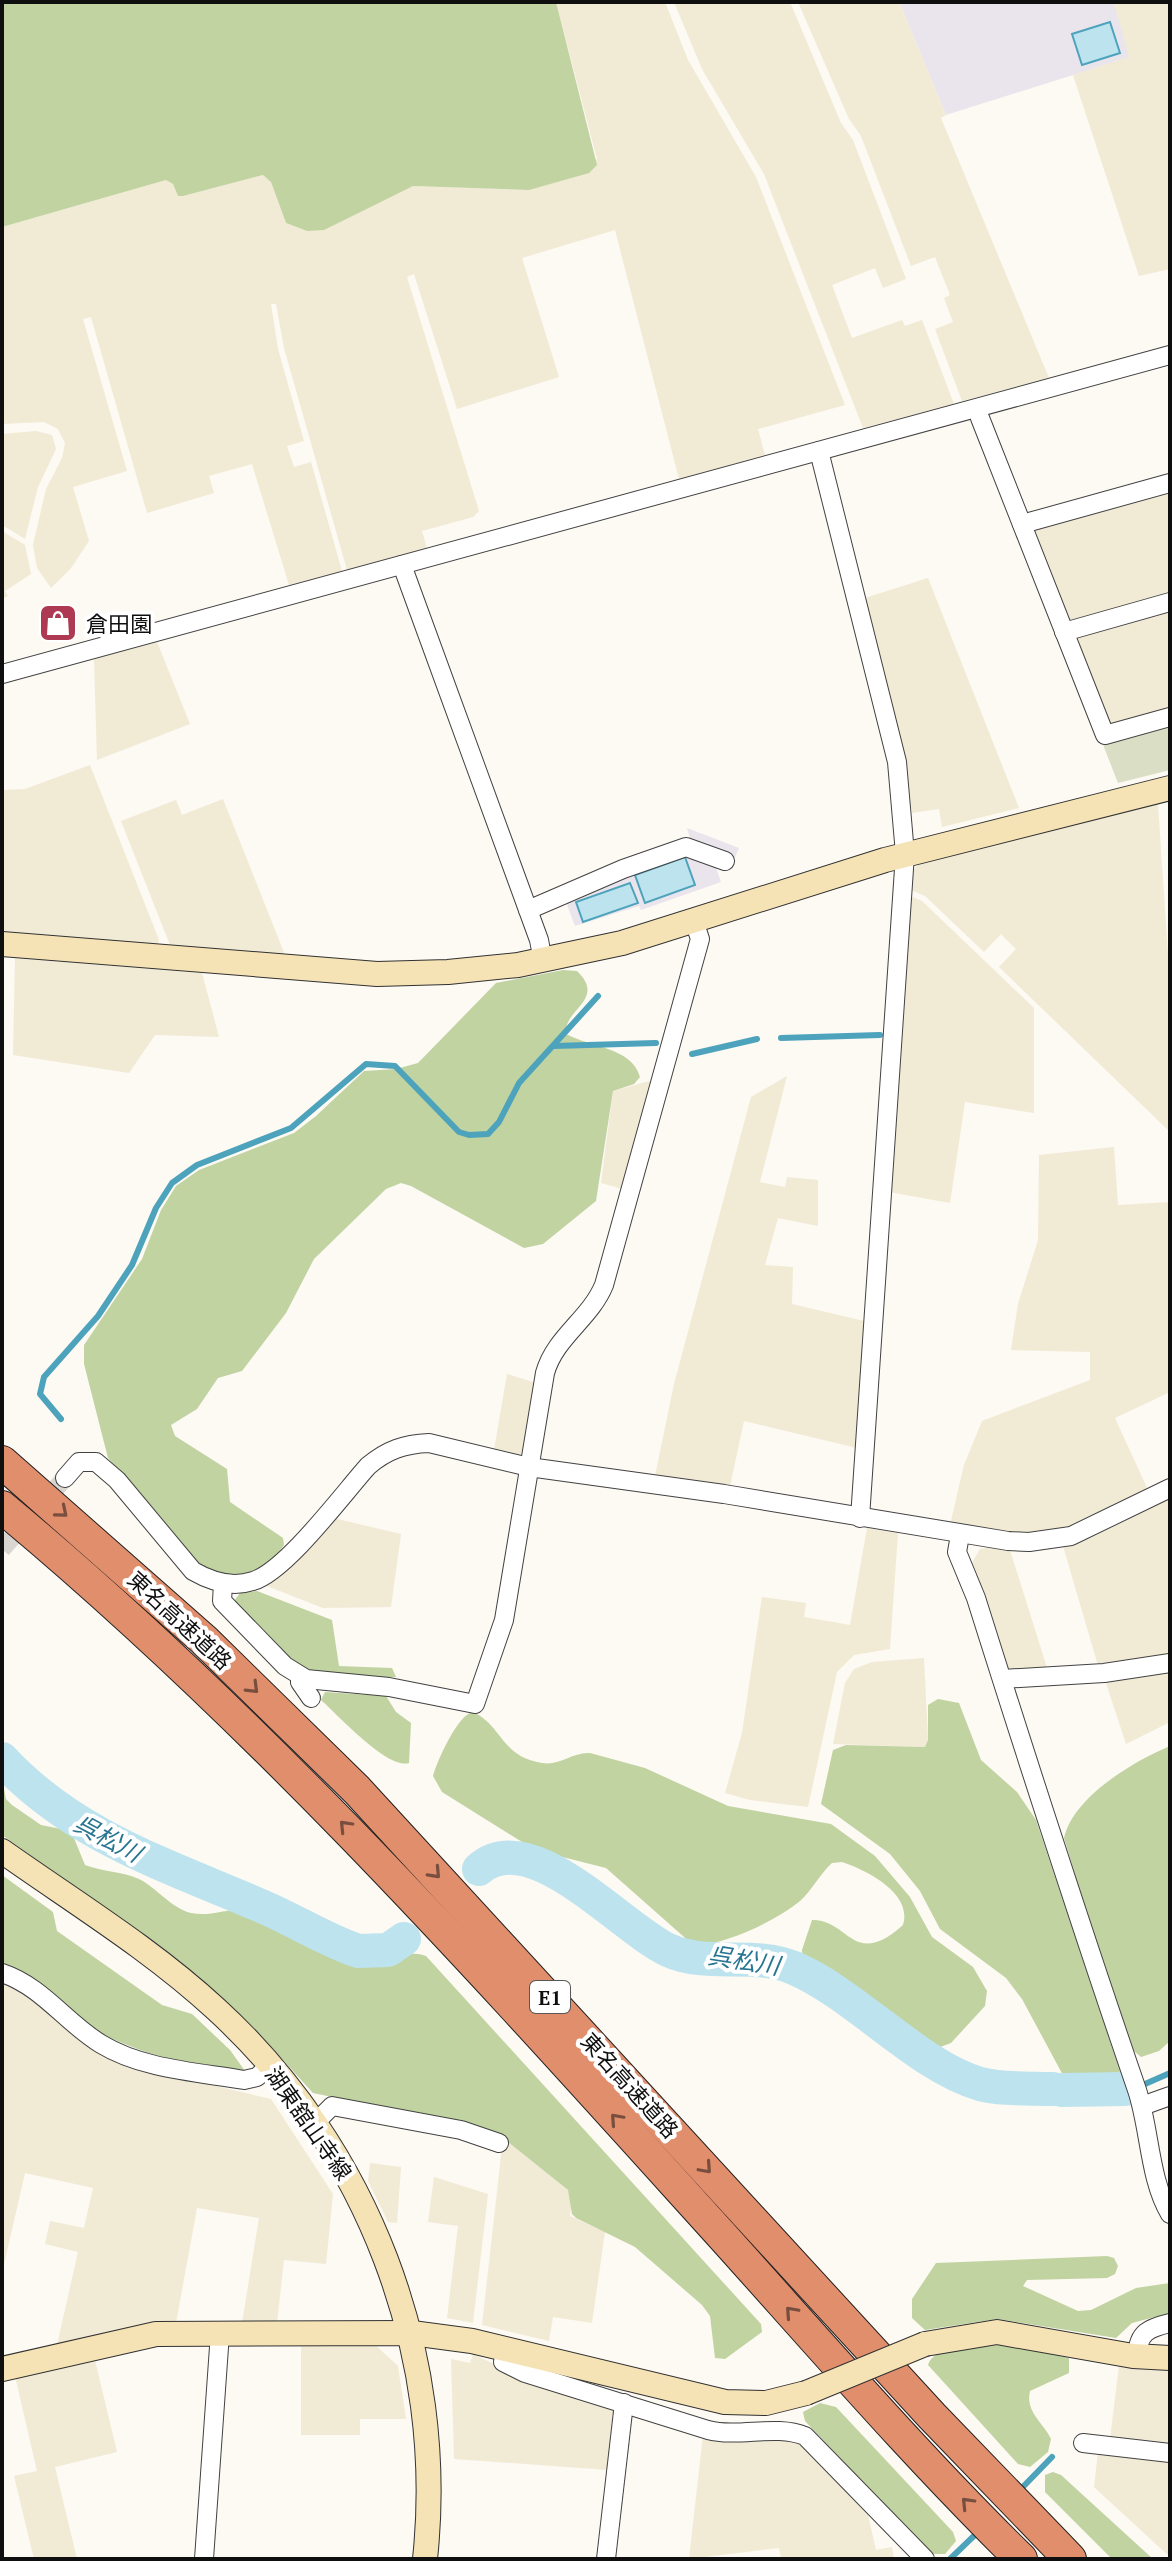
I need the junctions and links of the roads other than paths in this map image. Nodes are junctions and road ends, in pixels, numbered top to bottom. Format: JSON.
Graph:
{"nodes":[{"id":1,"x":1170,"y":355,"type":"edge"},
{"id":2,"x":980,"y":418,"type":"dead end"},
{"id":3,"x":819,"y":451,"type":"junction"},
{"id":4,"x":1170,"y":483,"type":"edge"},
{"id":5,"x":1022,"y":524,"type":"junction"},
{"id":6,"x":402,"y":565,"type":"junction"},
{"id":7,"x":1170,"y":602,"type":"edge"},
{"id":8,"x":1064,"y":632,"type":"junction"},
{"id":9,"x":2,"y":674,"type":"edge"},
{"id":10,"x":1170,"y":717,"type":"edge"},
{"id":11,"x":1170,"y":788,"type":"edge"},
{"id":12,"x":905,"y":854,"type":"junction"},
{"id":13,"x":725,"y":861,"type":"dead end"},
{"id":14,"x":528,"y":910,"type":"junction"},
{"id":15,"x":694,"y":921,"type":"junction"},
{"id":16,"x":2,"y":944,"type":"edge"},
{"id":17,"x":543,"y":961,"type":"junction"},
{"id":18,"x":2,"y":1462,"type":"edge"},
{"id":19,"x":529,"y":1467,"type":"junction"},
{"id":20,"x":65,"y":1478,"type":"tunnel mouth"},
{"id":21,"x":1170,"y":1488,"type":"edge"},
{"id":22,"x":2,"y":1507,"type":"edge"},
{"id":23,"x":860,"y":1518,"type":"junction"},
{"id":24,"x":960,"y":1535,"type":"junction"},
{"id":25,"x":223,"y":1584,"type":"junction"},
{"id":26,"x":1170,"y":1663,"type":"edge"},
{"id":27,"x":302,"y":1677,"type":"junction"},
{"id":28,"x":1002,"y":1679,"type":"junction"},
{"id":29,"x":311,"y":1698,"type":"dead end"},
{"id":30,"x":2,"y":1851,"type":"edge"},
{"id":31,"x":2,"y":1973,"type":"edge"},
{"id":32,"x":270,"y":2065,"type":"junction"},
{"id":33,"x":1170,"y":2096,"type":"edge"},
{"id":34,"x":1142,"y":2106,"type":"junction"},
{"id":35,"x":315,"y":2123,"type":"junction"},
{"id":36,"x":499,"y":2143,"type":"dead end"},
{"id":37,"x":1170,"y":2214,"type":"edge"},
{"id":38,"x":1170,"y":2323,"type":"edge"},
{"id":39,"x":220,"y":2333,"type":"junction"},
{"id":40,"x":412,"y":2333,"type":"junction"},
{"id":41,"x":506,"y":2350,"type":"junction"},
{"id":42,"x":1137,"y":2356,"type":"junction"},
{"id":43,"x":1170,"y":2358,"type":"edge"},
{"id":44,"x":2,"y":2369,"type":"edge"},
{"id":45,"x":624,"y":2403,"type":"junction"},
{"id":46,"x":1083,"y":2443,"type":"dead end"},
{"id":47,"x":1170,"y":2453,"type":"edge"},
{"id":48,"x":204,"y":2559,"type":"edge"},
{"id":49,"x":425,"y":2559,"type":"edge"},
{"id":50,"x":606,"y":2559,"type":"edge"},
{"id":51,"x":925,"y":2559,"type":"edge"},
{"id":52,"x":1021,"y":2559,"type":"edge"},
{"id":53,"x":1070,"y":2559,"type":"edge"}],
"edges":[{"from":1,"to":3,"type":"street"},
{"from":2,"to":5,"type":"street"},
{"from":3,"to":6,"type":"street"},
{"from":3,"to":12,"type":"street"},
{"from":4,"to":5,"type":"street"},
{"from":5,"to":8,"type":"street"},
{"from":6,"to":9,"type":"street"},
{"from":6,"to":14,"type":"street"},
{"from":7,"to":8,"type":"street"},
{"from":8,"to":10,"type":"street"},
{"from":11,"to":12,"type":"street"},
{"from":12,"to":15,"type":"street"},
{"from":12,"to":23,"type":"street"},
{"from":13,"to":14,"type":"street"},
{"from":14,"to":17,"type":"street"},
{"from":15,"to":17,"type":"street"},
{"from":15,"to":19,"type":"street"},
{"from":16,"to":17,"type":"street"},
{"from":18,"to":53,"type":"highway","name":"東名高速道路","number":"E1","one_way":true},
{"from":19,"to":23,"type":"street"},
{"from":19,"to":25,"type":"street"},
{"from":19,"to":27,"type":"street"},
{"from":20,"to":25,"type":"street"},
{"from":21,"to":24,"type":"street"},
{"from":52,"to":22,"type":"highway","name":"東名高速道路","number":"E1","one_way":true},
{"from":23,"to":24,"type":"street"},
{"from":24,"to":28,"type":"street"},
{"from":25,"to":27,"type":"street"},
{"from":26,"to":28,"type":"street"},
{"from":27,"to":29,"type":"street"},
{"from":28,"to":34,"type":"street"},
{"from":30,"to":32,"type":"street","name":"湖東舘山寺線"},
{"from":31,"to":32,"type":"street"},
{"from":32,"to":35,"type":"street","name":"湖東舘山寺線"},
{"from":33,"to":34,"type":"street"},
{"from":34,"to":37,"type":"street"},
{"from":35,"to":36,"type":"street"},
{"from":35,"to":40,"type":"street","name":"湖東舘山寺線"},
{"from":38,"to":42,"type":"street"},
{"from":39,"to":40,"type":"street"},
{"from":39,"to":44,"type":"street"},
{"from":39,"to":48,"type":"street"},
{"from":40,"to":41,"type":"street"},
{"from":40,"to":49,"type":"street","name":"湖東舘山寺線"},
{"from":41,"to":42,"type":"street","bridge":true},
{"from":41,"to":45,"type":"street"},
{"from":42,"to":43,"type":"street"},
{"from":45,"to":50,"type":"street"},
{"from":45,"to":51,"type":"street"},
{"from":46,"to":47,"type":"street"}]}
